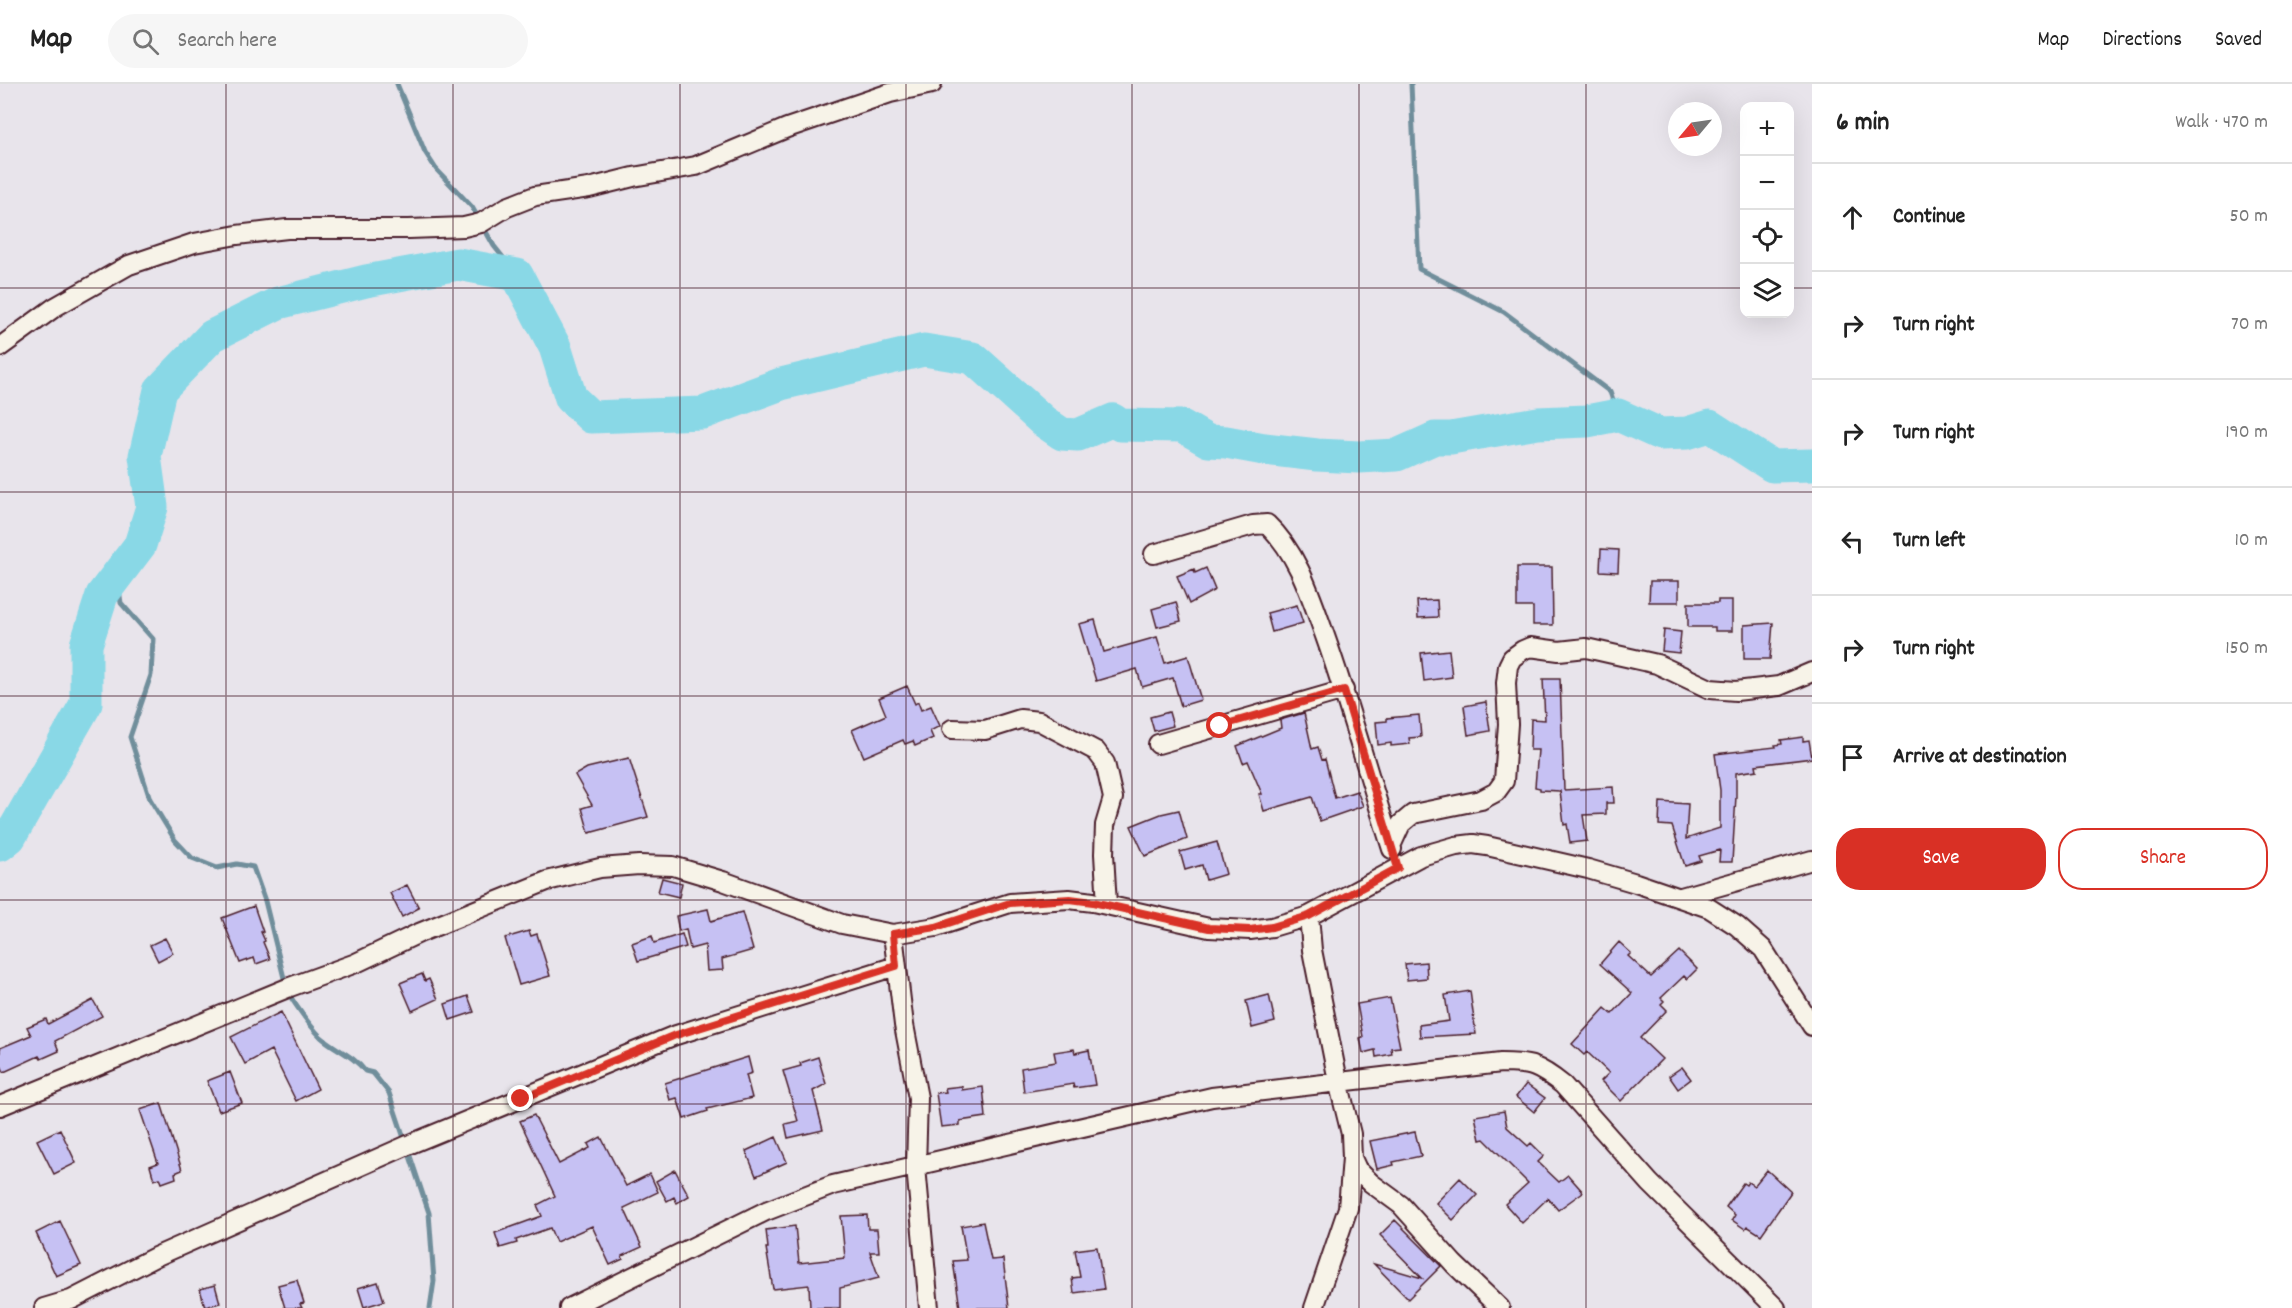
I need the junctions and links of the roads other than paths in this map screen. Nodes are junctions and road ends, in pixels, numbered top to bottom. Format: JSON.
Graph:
{"nodes":[{"id":1,"x":932,"y":84,"type":"edge"},
{"id":2,"x":0,"y":347,"type":"edge"},
{"id":3,"x":1154,"y":554,"type":"dead end"},
{"id":4,"x":1812,"y":672,"type":"edge"},
{"id":5,"x":1344,"y":690,"type":"junction"},
{"id":6,"x":952,"y":729,"type":"dead end"},
{"id":7,"x":1158,"y":744,"type":"dead end"},
{"id":8,"x":1391,"y":846,"type":"junction"},
{"id":9,"x":1812,"y":860,"type":"edge"},
{"id":10,"x":1398,"y":868,"type":"junction"},
{"id":11,"x":1681,"y":897,"type":"junction"},
{"id":12,"x":1107,"y":905,"type":"junction"},
{"id":13,"x":1309,"y":916,"type":"junction"},
{"id":14,"x":893,"y":934,"type":"junction"},
{"id":15,"x":896,"y":966,"type":"junction"},
{"id":16,"x":1812,"y":1026,"type":"edge"},
{"id":17,"x":1338,"y":1081,"type":"junction"},
{"id":18,"x":0,"y":1106,"type":"edge"},
{"id":19,"x":1352,"y":1158,"type":"junction"},
{"id":20,"x":916,"y":1167,"type":"junction"},
{"id":21,"x":44,"y":1308,"type":"edge"},
{"id":22,"x":569,"y":1308,"type":"edge"},
{"id":23,"x":929,"y":1308,"type":"edge"},
{"id":24,"x":1314,"y":1308,"type":"edge"},
{"id":25,"x":1500,"y":1308,"type":"edge"},
{"id":26,"x":1776,"y":1308,"type":"edge"}],
"edges":[{"from":1,"to":2,"type":"street"},
{"from":3,"to":5,"type":"street"},
{"from":4,"to":8,"type":"street"},
{"from":5,"to":7,"type":"street"},
{"from":5,"to":8,"type":"street"},
{"from":6,"to":12,"type":"street"},
{"from":8,"to":10,"type":"street"},
{"from":9,"to":11,"type":"street"},
{"from":10,"to":11,"type":"street"},
{"from":10,"to":13,"type":"street"},
{"from":11,"to":16,"type":"street"},
{"from":12,"to":13,"type":"street"},
{"from":12,"to":14,"type":"street"},
{"from":13,"to":17,"type":"street"},
{"from":14,"to":15,"type":"street"},
{"from":14,"to":18,"type":"street"},
{"from":15,"to":20,"type":"street"},
{"from":15,"to":21,"type":"street"},
{"from":17,"to":19,"type":"street"},
{"from":17,"to":20,"type":"street"},
{"from":17,"to":26,"type":"street"},
{"from":19,"to":24,"type":"street"},
{"from":19,"to":25,"type":"street"},
{"from":20,"to":22,"type":"street"},
{"from":20,"to":23,"type":"street"}]}
